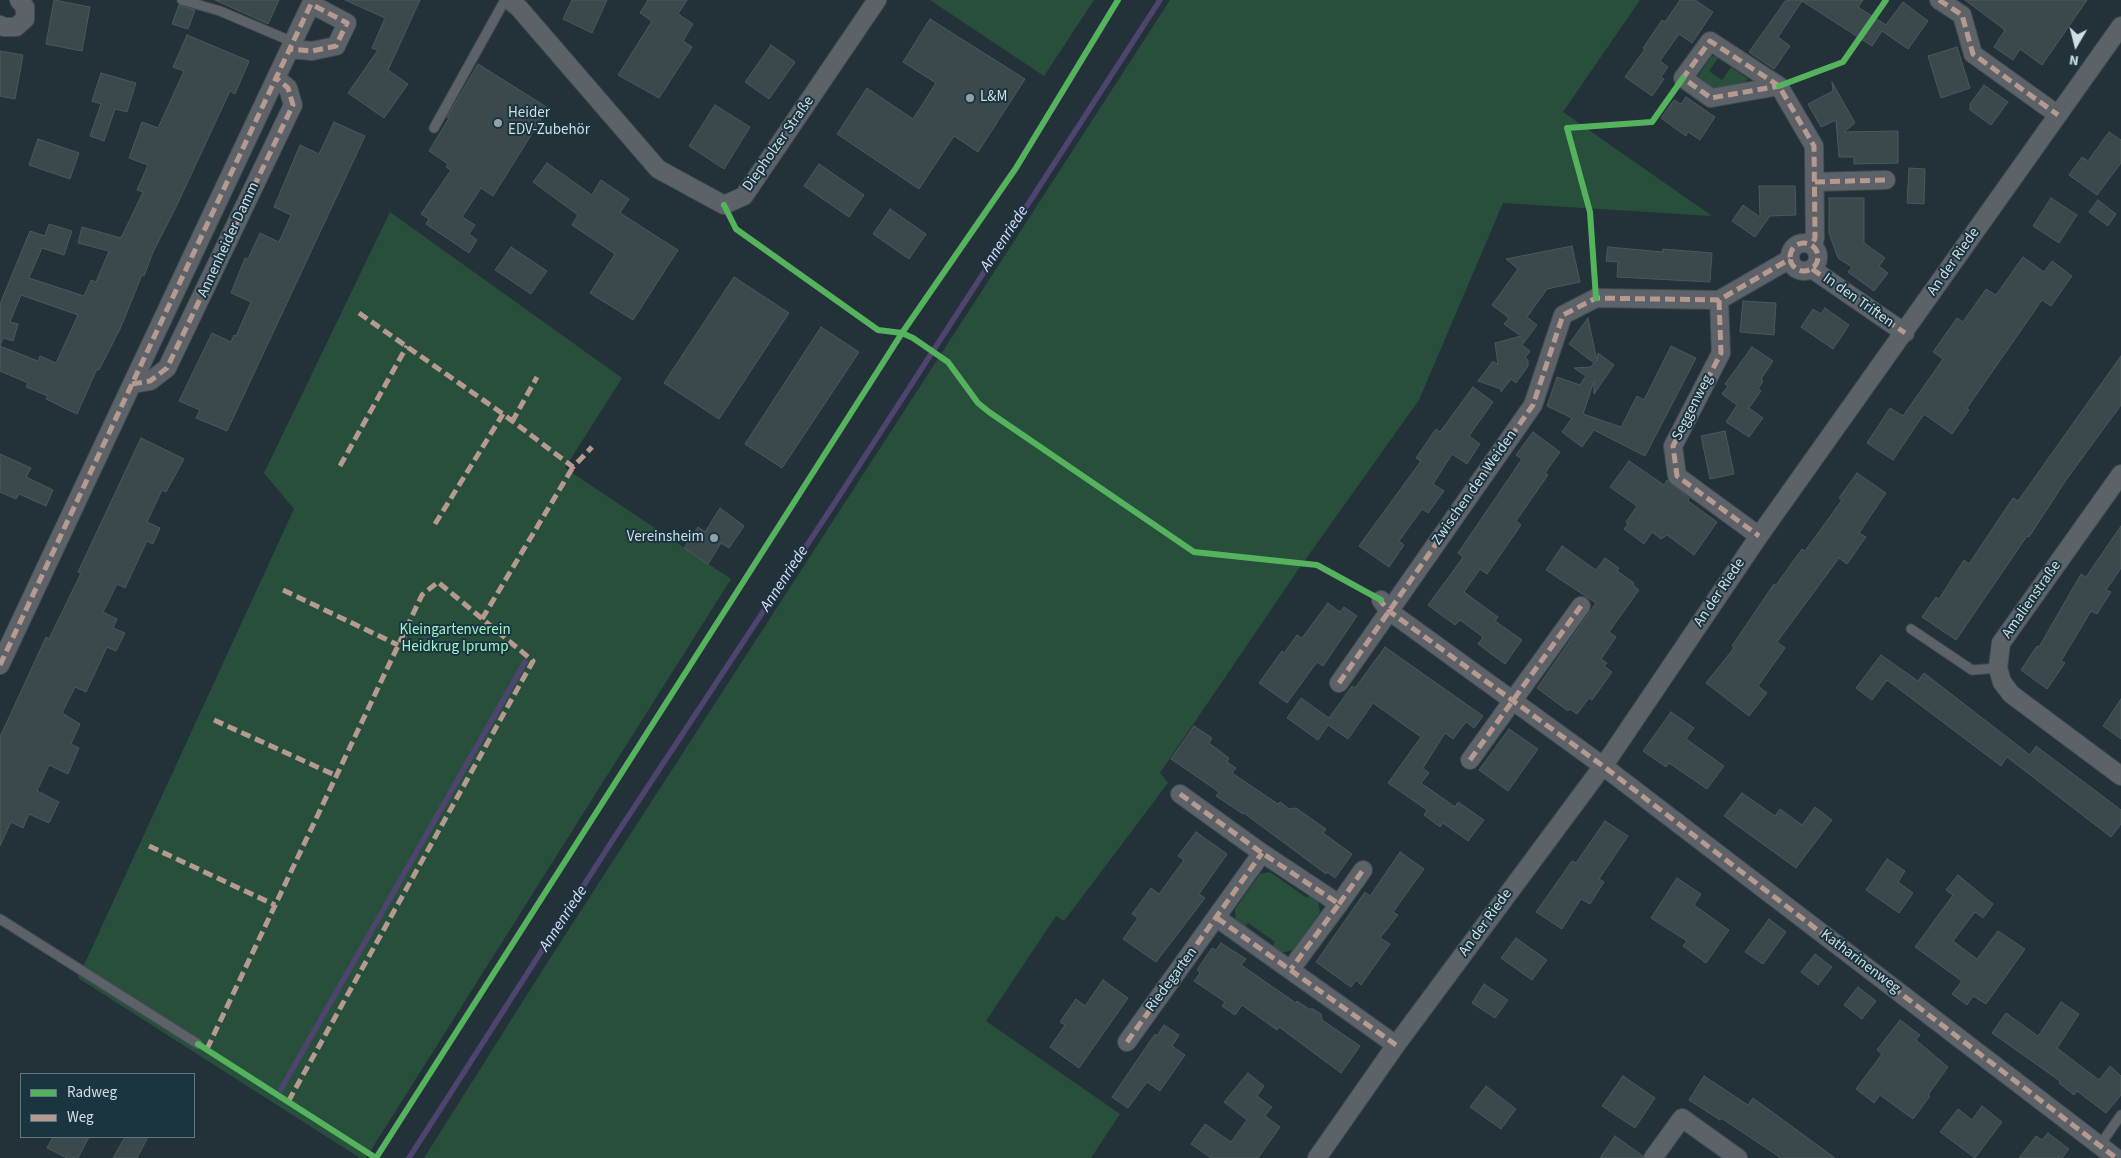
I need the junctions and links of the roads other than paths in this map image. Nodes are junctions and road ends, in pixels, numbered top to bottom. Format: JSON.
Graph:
{"nodes":[{"id":1,"x":19,"y":0,"type":"edge"},
{"id":2,"x":182,"y":0,"type":"edge"},
{"id":3,"x":505,"y":0,"type":"edge"},
{"id":4,"x":509,"y":0,"type":"edge"},
{"id":5,"x":877,"y":0,"type":"edge"},
{"id":6,"x":1940,"y":0,"type":"edge"},
{"id":7,"x":312,"y":2,"type":"edge"},
{"id":8,"x":0,"y":25,"type":"edge"},
{"id":9,"x":2121,"y":26,"type":"edge"},
{"id":10,"x":292,"y":45,"type":"junction"},
{"id":11,"x":276,"y":78,"type":"junction"},
{"id":12,"x":1778,"y":86,"type":"junction"},
{"id":13,"x":2058,"y":115,"type":"junction"},
{"id":14,"x":434,"y":128,"type":"dead end"},
{"id":15,"x":1886,"y":180,"type":"dead end"},
{"id":16,"x":1815,"y":182,"type":"junction"},
{"id":17,"x":1812,"y":245,"type":"junction"},
{"id":18,"x":1790,"y":259,"type":"junction"},
{"id":19,"x":1812,"y":269,"type":"junction"},
{"id":20,"x":1719,"y":300,"type":"junction"},
{"id":21,"x":1905,"y":333,"type":"junction"},
{"id":22,"x":132,"y":384,"type":"junction"},
{"id":23,"x":2121,"y":474,"type":"edge"},
{"id":24,"x":1759,"y":536,"type":"junction"},
{"id":25,"x":1385,"y":606,"type":"junction"},
{"id":26,"x":1581,"y":606,"type":"dead end"},
{"id":27,"x":1911,"y":629,"type":"dead end"},
{"id":28,"x":0,"y":665,"type":"edge"},
{"id":29,"x":1998,"y":668,"type":"junction"},
{"id":30,"x":1339,"y":683,"type":"dead end"},
{"id":31,"x":1514,"y":701,"type":"junction"},
{"id":32,"x":1470,"y":760,"type":"dead end"},
{"id":33,"x":1603,"y":766,"type":"junction"},
{"id":34,"x":2121,"y":776,"type":"edge"},
{"id":35,"x":1180,"y":794,"type":"dead end"},
{"id":36,"x":1262,"y":853,"type":"junction"},
{"id":37,"x":1363,"y":870,"type":"dead end"},
{"id":38,"x":1339,"y":904,"type":"junction"},
{"id":39,"x":1217,"y":918,"type":"junction"},
{"id":40,"x":0,"y":919,"type":"edge"},
{"id":41,"x":1291,"y":969,"type":"junction"},
{"id":42,"x":1127,"y":1042,"type":"dead end"},
{"id":43,"x":198,"y":1044,"type":"dead end"},
{"id":44,"x":1396,"y":1045,"type":"junction"},
{"id":45,"x":2121,"y":1115,"type":"edge"},
{"id":46,"x":2100,"y":1146,"type":"junction"},
{"id":47,"x":1317,"y":1158,"type":"edge"},
{"id":48,"x":1653,"y":1158,"type":"edge"},
{"id":49,"x":1738,"y":1158,"type":"edge"},
{"id":50,"x":2116,"y":1158,"type":"edge"}],
"edges":[{"from":1,"to":8,"type":"street"},
{"from":2,"to":10,"type":"lane"},
{"from":3,"to":14,"type":"lane"},
{"from":4,"to":5,"type":"street","name":"Diepholzer Straße"},
{"from":6,"to":13,"type":"street"},
{"from":7,"to":10,"type":"street","name":"Annenheider Damm"},
{"from":7,"to":10,"type":"street","name":"Annenheider Damm"},
{"from":9,"to":13,"type":"street","name":"An der Riede"},
{"from":10,"to":11,"type":"street","name":"Annenheider Damm"},
{"from":11,"to":22,"type":"street","name":"Annenheider Damm"},
{"from":11,"to":22,"type":"street","name":"Annenheider Damm"},
{"from":12,"to":12,"type":"street","name":"In den Triften"},
{"from":12,"to":16,"type":"street","name":"In den Triften"},
{"from":13,"to":21,"type":"street","name":"An der Riede"},
{"from":15,"to":16,"type":"street"},
{"from":16,"to":17,"type":"street","name":"In den Triften"},
{"from":17,"to":18,"type":"street"},
{"from":17,"to":19,"type":"street","name":"In den Triften"},
{"from":18,"to":19,"type":"street","name":"In den Triften"},
{"from":18,"to":20,"type":"street"},
{"from":19,"to":21,"type":"street","name":"In den Triften"},
{"from":20,"to":24,"type":"street","name":"Seggenweg"},
{"from":20,"to":25,"type":"street","name":"Zwischen den Weiden"},
{"from":21,"to":24,"type":"street","name":"An der Riede"},
{"from":22,"to":28,"type":"street","name":"Annenheider Damm"},
{"from":23,"to":29,"type":"street","name":"Amalienstraße"},
{"from":24,"to":33,"type":"street","name":"An der Riede"},
{"from":25,"to":30,"type":"street","name":"Zwischen den Weiden"},
{"from":25,"to":31,"type":"street"},
{"from":26,"to":31,"type":"street"},
{"from":27,"to":29,"type":"lane"},
{"from":29,"to":34,"type":"street"},
{"from":31,"to":32,"type":"street"},
{"from":31,"to":33,"type":"street"},
{"from":33,"to":44,"type":"street","name":"An der Riede"},
{"from":33,"to":46,"type":"street","name":"Katharinenweg"},
{"from":35,"to":36,"type":"street"},
{"from":36,"to":38,"type":"street"},
{"from":36,"to":39,"type":"street","name":"Riedegarten"},
{"from":37,"to":38,"type":"street"},
{"from":38,"to":41,"type":"street"},
{"from":39,"to":41,"type":"street"},
{"from":39,"to":42,"type":"street","name":"Riedegarten"},
{"from":40,"to":43,"type":"lane"},
{"from":41,"to":44,"type":"street"},
{"from":44,"to":47,"type":"street","name":"An der Riede"},
{"from":45,"to":46,"type":"lane"},
{"from":46,"to":50,"type":"street","name":"Katharinenweg"},
{"from":48,"to":49,"type":"street"}]}
